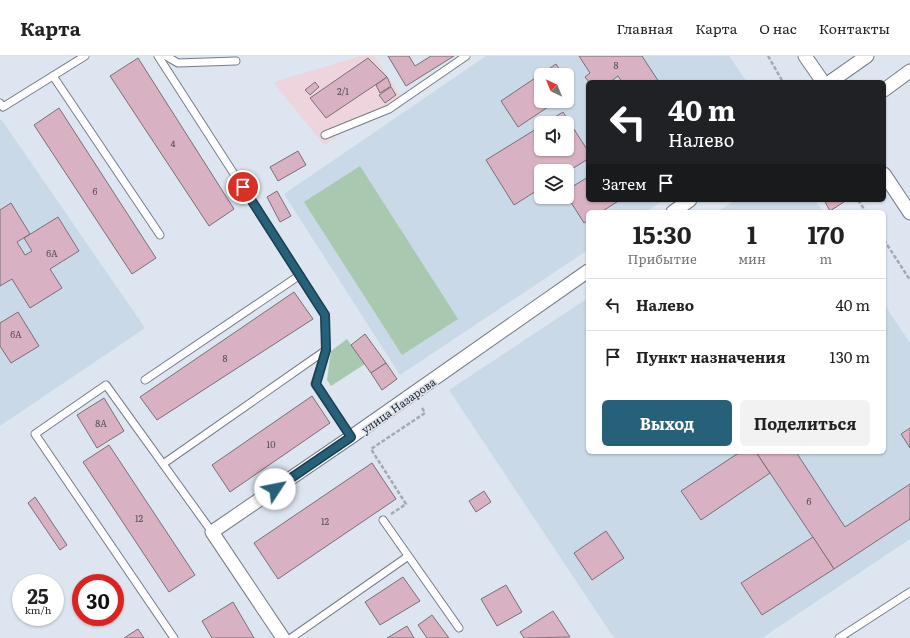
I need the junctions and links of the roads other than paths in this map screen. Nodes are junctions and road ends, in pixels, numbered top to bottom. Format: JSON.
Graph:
{"nodes":[{"id":1,"x":85,"y":56,"type":"edge"},
{"id":2,"x":158,"y":56,"type":"edge"},
{"id":3,"x":166,"y":56,"type":"edge"},
{"id":4,"x":466,"y":56,"type":"edge"},
{"id":5,"x":805,"y":56,"type":"edge"},
{"id":6,"x":867,"y":56,"type":"edge"},
{"id":7,"x":236,"y":61,"type":"dead end"},
{"id":8,"x":910,"y":71,"type":"edge"},
{"id":9,"x":53,"y":76,"type":"junction"},
{"id":10,"x":821,"y":80,"type":"edge"},
{"id":11,"x":833,"y":80,"type":"edge"},
{"id":12,"x":886,"y":89,"type":"edge"},
{"id":13,"x":0,"y":103,"type":"edge"},
{"id":14,"x":324,"y":135,"type":"dead end"},
{"id":15,"x":886,"y":177,"type":"edge"},
{"id":16,"x":687,"y":202,"type":"edge"},
{"id":17,"x":676,"y":210,"type":"edge"},
{"id":18,"x":910,"y":213,"type":"edge"},
{"id":19,"x":160,"y":235,"type":"dead end"},
{"id":20,"x":586,"y":272,"type":"edge"},
{"id":21,"x":300,"y":275,"type":"junction"},
{"id":22,"x":326,"y":350,"type":"junction"},
{"id":23,"x":145,"y":380,"type":"dead end"},
{"id":24,"x":351,"y":437,"type":"junction"},
{"id":25,"x":163,"y":464,"type":"junction"},
{"id":26,"x":383,"y":520,"type":"road end"},
{"id":27,"x":212,"y":532,"type":"junction"},
{"id":28,"x":407,"y":556,"type":"junction"},
{"id":29,"x":910,"y":592,"type":"edge"},
{"id":30,"x":459,"y":628,"type":"dead end"},
{"id":31,"x":174,"y":638,"type":"edge"},
{"id":32,"x":283,"y":638,"type":"edge"},
{"id":33,"x":291,"y":638,"type":"edge"},
{"id":34,"x":839,"y":638,"type":"edge"}],
"edges":[{"from":1,"to":9,"type":"lane"},
{"from":2,"to":21,"type":"lane"},
{"from":3,"to":7,"type":"lane"},
{"from":4,"to":14,"type":"lane"},
{"from":5,"to":10,"type":"street"},
{"from":6,"to":11,"type":"street"},
{"from":8,"to":12,"type":"street"},
{"from":9,"to":13,"type":"lane"},
{"from":9,"to":19,"type":"lane"},
{"from":15,"to":18,"type":"street"},
{"from":16,"to":17,"type":"street"},
{"from":20,"to":24,"type":"street","name":"улица Назарова"},
{"from":21,"to":22,"type":"lane"},
{"from":21,"to":23,"type":"lane"},
{"from":22,"to":24,"type":"lane"},
{"from":22,"to":25,"type":"lane"},
{"from":24,"to":27,"type":"street","name":"улица Назарова"},
{"from":25,"to":27,"type":"lane"},
{"from":25,"to":31,"type":"lane"},
{"from":26,"to":28,"type":"lane"},
{"from":27,"to":32,"type":"street"},
{"from":28,"to":30,"type":"lane"},
{"from":28,"to":33,"type":"lane"},
{"from":29,"to":34,"type":"lane"}]}
